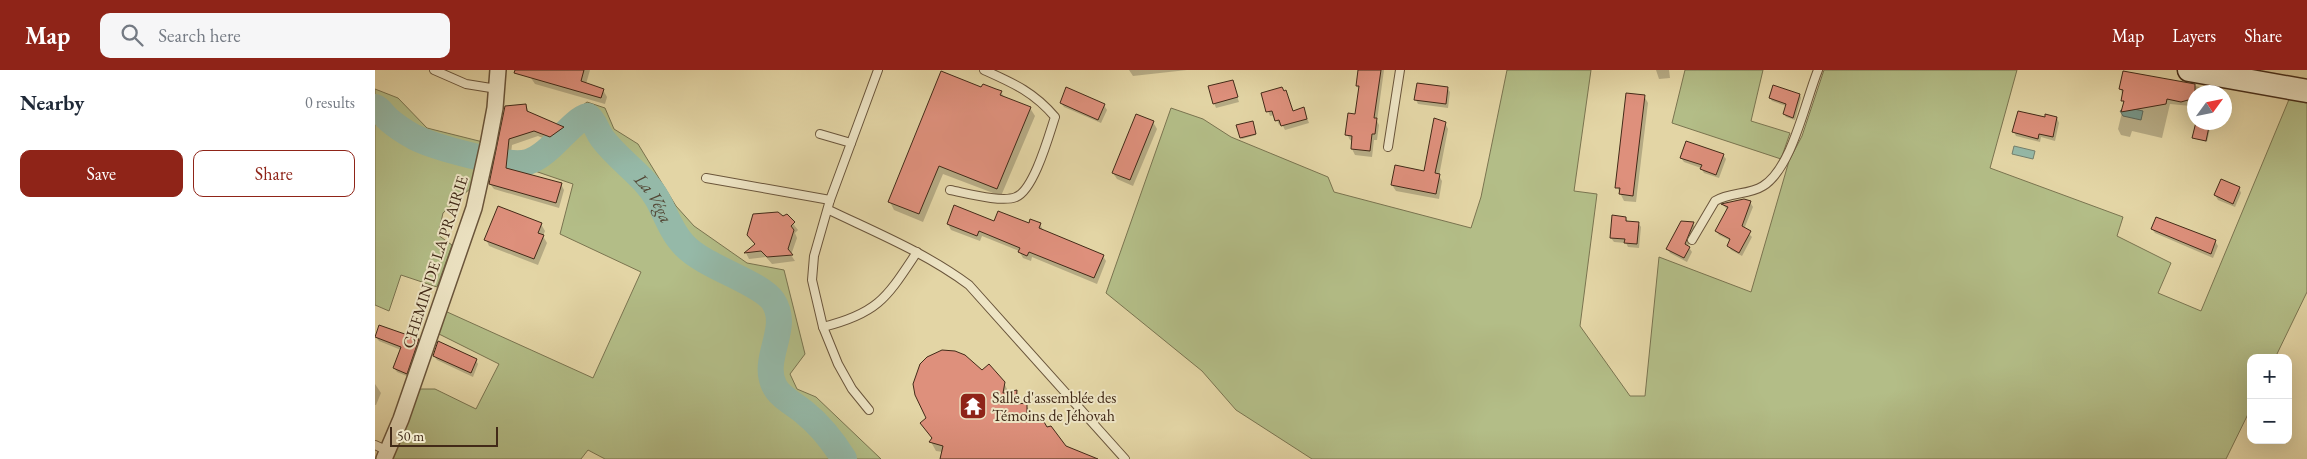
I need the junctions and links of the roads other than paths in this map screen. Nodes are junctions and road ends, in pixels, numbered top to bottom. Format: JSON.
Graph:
{"nodes":[{"id":1,"x":434,"y":70,"type":"edge"},
{"id":2,"x":499,"y":70,"type":"edge"},
{"id":3,"x":878,"y":70,"type":"edge"},
{"id":4,"x":983,"y":70,"type":"edge"},
{"id":5,"x":1400,"y":70,"type":"edge"},
{"id":6,"x":1818,"y":70,"type":"edge"},
{"id":7,"x":2189,"y":70,"type":"edge"},
{"id":8,"x":497,"y":89,"type":"junction"},
{"id":9,"x":2307,"y":91,"type":"edge"},
{"id":10,"x":820,"y":134,"type":"dead end"},
{"id":11,"x":851,"y":143,"type":"junction"},
{"id":12,"x":1388,"y":147,"type":"dead end"},
{"id":13,"x":706,"y":178,"type":"dead end"},
{"id":14,"x":950,"y":190,"type":"dead end"},
{"id":15,"x":830,"y":200,"type":"junction"},
{"id":16,"x":829,"y":210,"type":"junction"},
{"id":17,"x":1692,"y":240,"type":"dead end"},
{"id":18,"x":917,"y":252,"type":"junction"},
{"id":19,"x":823,"y":326,"type":"junction"},
{"id":20,"x":869,"y":410,"type":"dead end"},
{"id":21,"x":382,"y":452,"type":"edge"},
{"id":22,"x":1125,"y":459,"type":"edge"}],
"edges":[{"from":1,"to":8,"type":"lane"},
{"from":2,"to":8,"type":"street","name":"CHEMIN DE LA PRAIRIE"},
{"from":3,"to":11,"type":"lane"},
{"from":4,"to":14,"type":"lane"},
{"from":5,"to":12,"type":"lane"},
{"from":6,"to":17,"type":"lane"},
{"from":7,"to":9,"type":"main road"},
{"from":8,"to":21,"type":"street","name":"CHEMIN DE LA PRAIRIE"},
{"from":10,"to":11,"type":"lane"},
{"from":11,"to":15,"type":"lane"},
{"from":13,"to":15,"type":"lane"},
{"from":15,"to":16,"type":"lane"},
{"from":16,"to":18,"type":"lane"},
{"from":16,"to":19,"type":"lane"},
{"from":18,"to":19,"type":"lane"},
{"from":18,"to":22,"type":"lane"},
{"from":19,"to":20,"type":"lane"}]}
